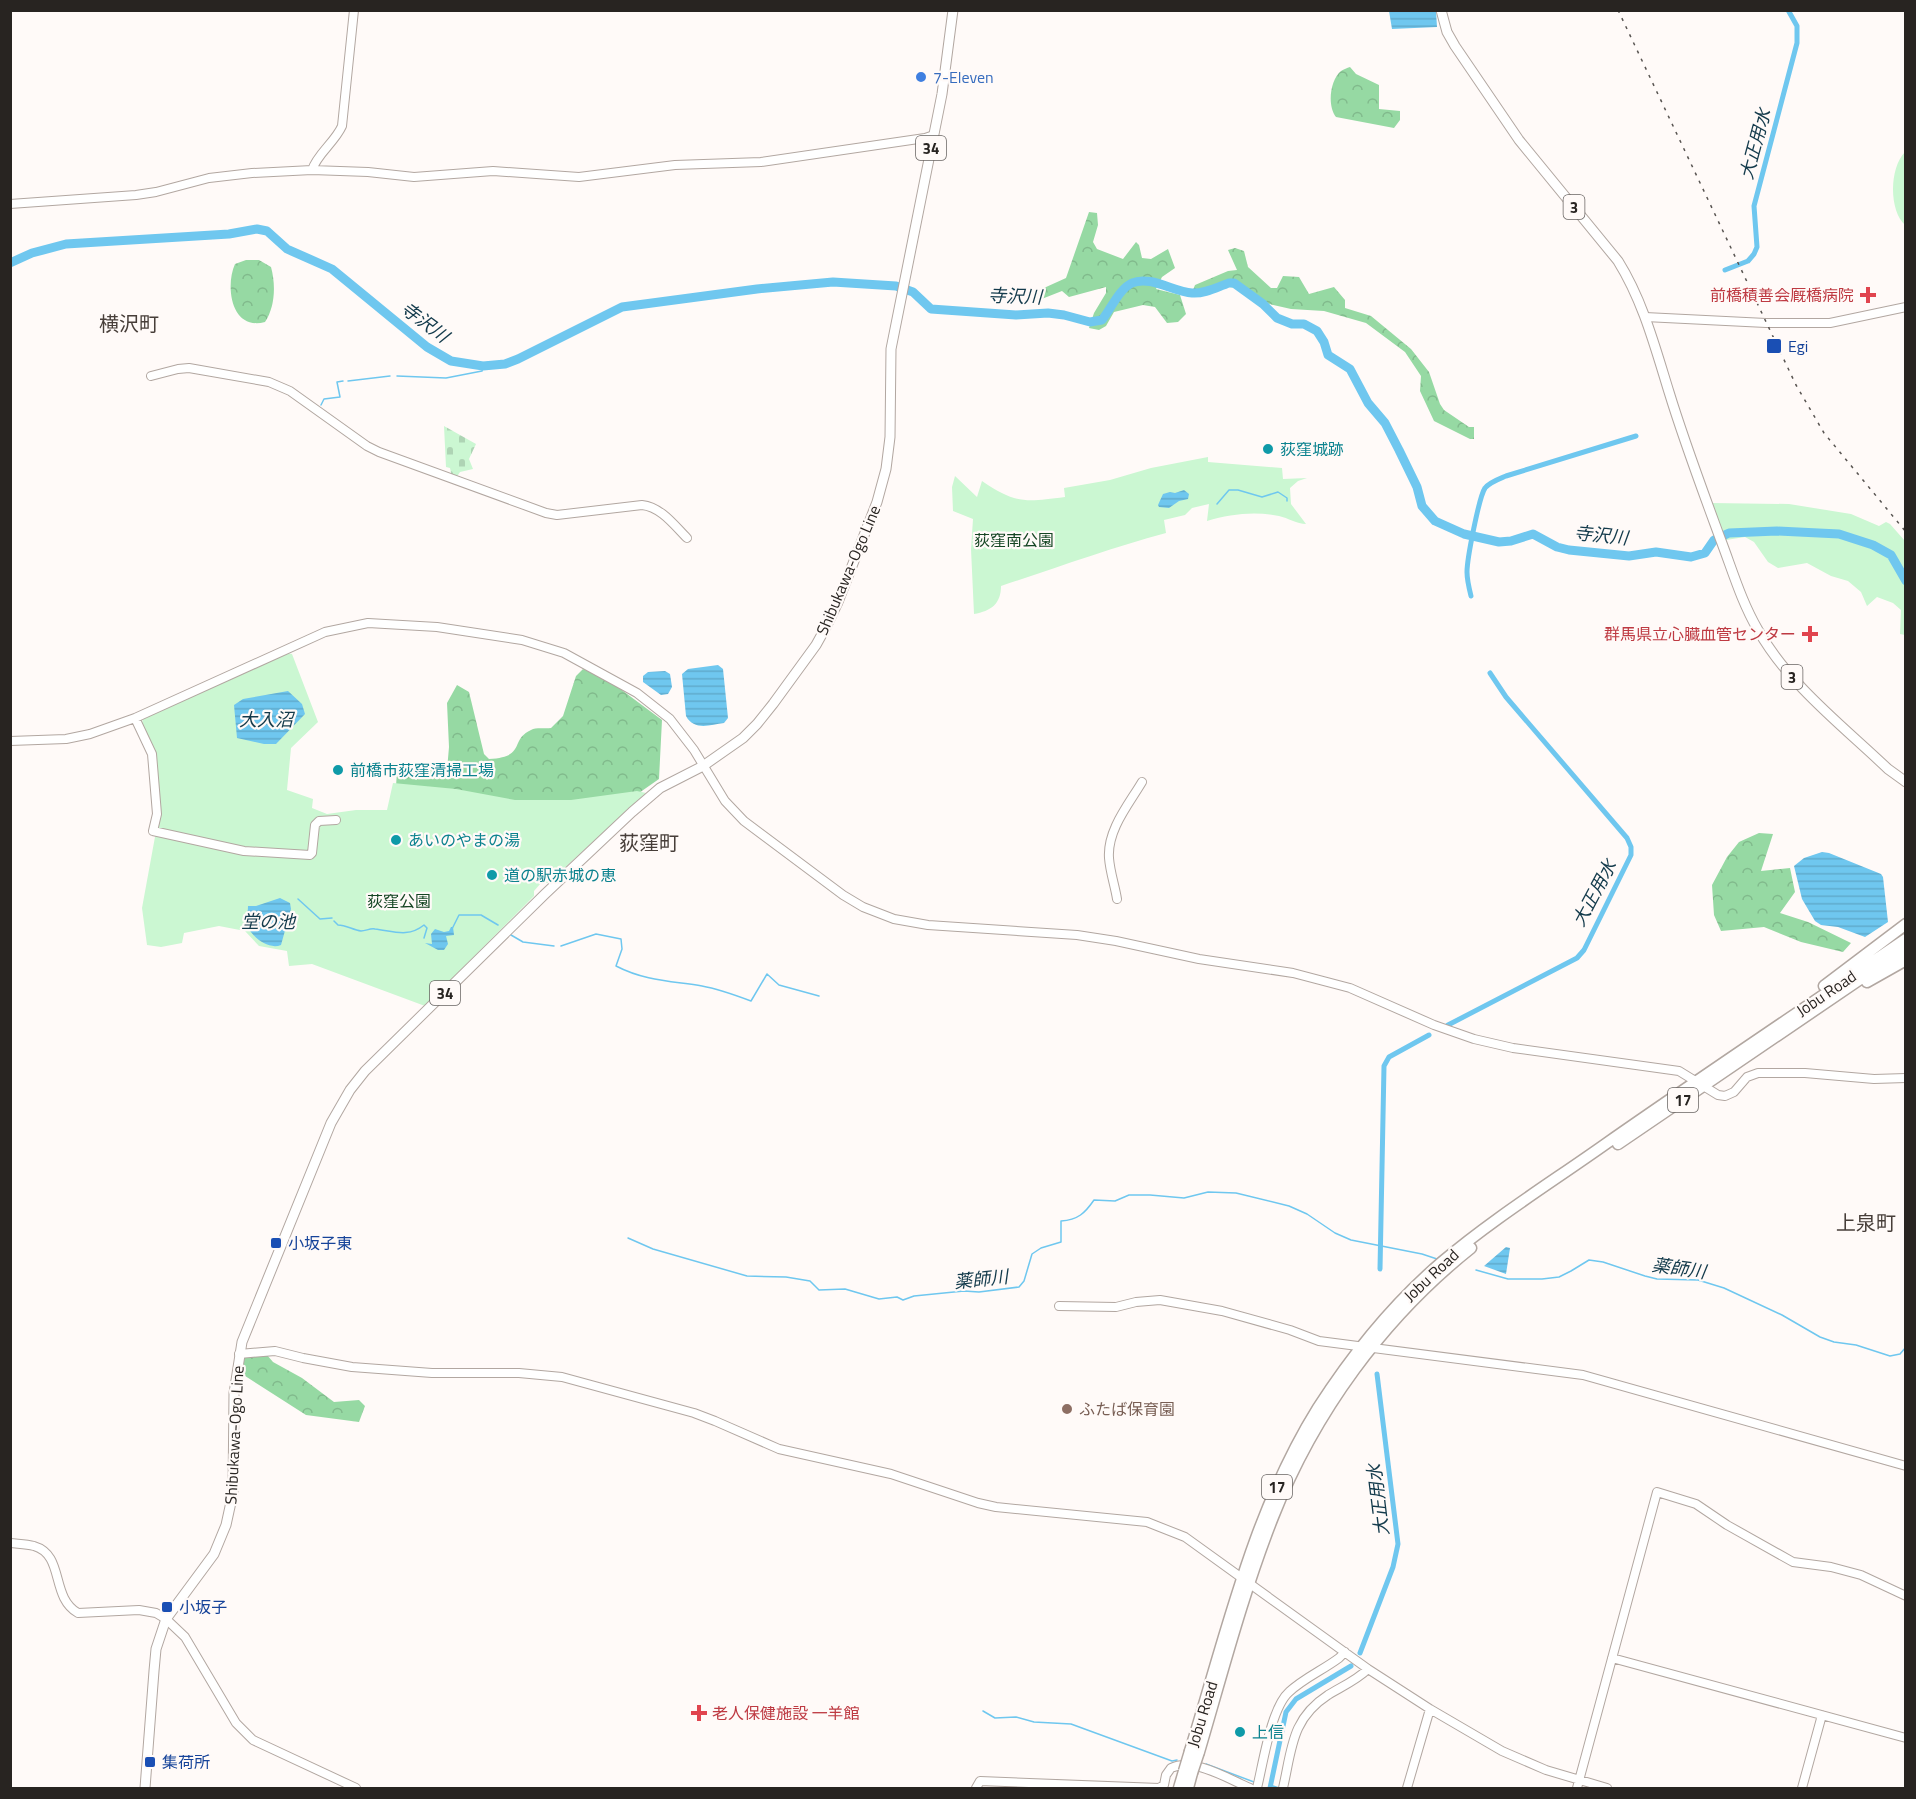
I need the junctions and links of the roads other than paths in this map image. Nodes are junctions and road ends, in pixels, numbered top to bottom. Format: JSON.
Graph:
{"nodes":[{"id":1,"x":354,"y":10,"type":"edge"},
{"id":2,"x":953,"y":10,"type":"edge"},
{"id":3,"x":1441,"y":10,"type":"edge"},
{"id":4,"x":934,"y":135,"type":"junction"},
{"id":5,"x":312,"y":170,"type":"junction"},
{"id":6,"x":10,"y":204,"type":"edge"},
{"id":7,"x":1905,"y":307,"type":"edge"},
{"id":8,"x":1645,"y":317,"type":"junction"},
{"id":9,"x":151,"y":376,"type":"dead end"},
{"id":10,"x":687,"y":538,"type":"dead end"},
{"id":11,"x":135,"y":718,"type":"junction"},
{"id":12,"x":10,"y":741,"type":"edge"},
{"id":13,"x":704,"y":766,"type":"junction"},
{"id":14,"x":1142,"y":782,"type":"dead end"},
{"id":15,"x":1905,"y":782,"type":"edge"},
{"id":16,"x":336,"y":819,"type":"dead end"},
{"id":17,"x":1117,"y":899,"type":"dead end"},
{"id":18,"x":1905,"y":924,"type":"edge"},
{"id":19,"x":1905,"y":939,"type":"edge"},
{"id":20,"x":1905,"y":948,"type":"edge"},
{"id":21,"x":1905,"y":960,"type":"edge"},
{"id":22,"x":1762,"y":1040,"type":"junction"},
{"id":23,"x":1905,"y":1078,"type":"edge"},
{"id":24,"x":1699,"y":1083,"type":"junction"},
{"id":25,"x":1059,"y":1306,"type":"dead end"},
{"id":26,"x":1367,"y":1347,"type":"junction"},
{"id":27,"x":239,"y":1354,"type":"junction"},
{"id":28,"x":1905,"y":1466,"type":"edge"},
{"id":29,"x":10,"y":1543,"type":"edge"},
{"id":30,"x":1246,"y":1581,"type":"junction"},
{"id":31,"x":1905,"y":1596,"type":"edge"},
{"id":32,"x":166,"y":1619,"type":"junction"},
{"id":33,"x":1345,"y":1652,"type":"junction"},
{"id":34,"x":1612,"y":1658,"type":"junction"},
{"id":35,"x":1368,"y":1669,"type":"junction"},
{"id":36,"x":1430,"y":1709,"type":"junction"},
{"id":37,"x":1822,"y":1715,"type":"junction"},
{"id":38,"x":1905,"y":1738,"type":"edge"},
{"id":39,"x":1188,"y":1772,"type":"junction"},
{"id":40,"x":1579,"y":1784,"type":"edge"},
{"id":41,"x":1109,"y":1787,"type":"edge"},
{"id":42,"x":145,"y":1788,"type":"edge"},
{"id":43,"x":356,"y":1788,"type":"edge"},
{"id":44,"x":976,"y":1788,"type":"edge"},
{"id":45,"x":1179,"y":1788,"type":"edge"},
{"id":46,"x":1188,"y":1788,"type":"edge"},
{"id":47,"x":1250,"y":1788,"type":"edge"},
{"id":48,"x":1257,"y":1788,"type":"edge"},
{"id":49,"x":1283,"y":1788,"type":"edge"},
{"id":50,"x":1407,"y":1788,"type":"edge"},
{"id":51,"x":1606,"y":1788,"type":"edge"},
{"id":52,"x":1802,"y":1788,"type":"edge"}],
"edges":[{"from":1,"to":5,"type":"street"},
{"from":2,"to":4,"type":"main road","name":"Shibukawa-Ogo Line","number":"34"},
{"from":3,"to":8,"type":"main road","number":"3"},
{"from":4,"to":5,"type":"street"},
{"from":4,"to":13,"type":"main road","name":"Shibukawa-Ogo Line","number":"34"},
{"from":5,"to":6,"type":"street"},
{"from":7,"to":8,"type":"street"},
{"from":8,"to":15,"type":"main road","number":"3"},
{"from":9,"to":10,"type":"street"},
{"from":11,"to":12,"type":"street"},
{"from":11,"to":13,"type":"street"},
{"from":11,"to":16,"type":"street"},
{"from":13,"to":24,"type":"street"},
{"from":13,"to":27,"type":"main road","name":"Shibukawa-Ogo Line","number":"34"},
{"from":14,"to":17,"type":"street"},
{"from":18,"to":22,"type":"highway"},
{"from":19,"to":22,"type":"highway","name":"Jobu Road","number":"17"},
{"from":20,"to":22,"type":"highway","name":"Jobu Road","number":"17"},
{"from":21,"to":22,"type":"highway"},
{"from":22,"to":24,"type":"highway","name":"Jobu Road","number":"17"},
{"from":23,"to":24,"type":"street"},
{"from":24,"to":26,"type":"highway","name":"Jobu Road","number":"17"},
{"from":25,"to":26,"type":"street"},
{"from":26,"to":28,"type":"street"},
{"from":26,"to":30,"type":"highway","name":"Jobu Road","number":"17"},
{"from":27,"to":30,"type":"street"},
{"from":27,"to":32,"type":"main road","name":"Shibukawa-Ogo Line","number":"34"},
{"from":29,"to":32,"type":"street"},
{"from":30,"to":33,"type":"street"},
{"from":30,"to":39,"type":"highway","name":"Jobu Road","number":"17","bridge":true},
{"from":31,"to":34,"type":"street"},
{"from":32,"to":42,"type":"main road","name":"Shibukawa-Ogo Line","number":"34"},
{"from":32,"to":43,"type":"street"},
{"from":33,"to":35,"type":"street"},
{"from":33,"to":48,"type":"street"},
{"from":34,"to":37,"type":"street"},
{"from":34,"to":40,"type":"street"},
{"from":35,"to":36,"type":"street"},
{"from":35,"to":49,"type":"street"},
{"from":36,"to":40,"type":"street"},
{"from":36,"to":50,"type":"street"},
{"from":37,"to":38,"type":"street"},
{"from":37,"to":52,"type":"street"},
{"from":39,"to":45,"type":"highway","name":"Jobu Road","number":"17"},
{"from":39,"to":46,"type":"highway","name":"Jobu Road","number":"17"},
{"from":40,"to":51,"type":"street"},
{"from":41,"to":44,"type":"street"},
{"from":41,"to":47,"type":"street"}]}
